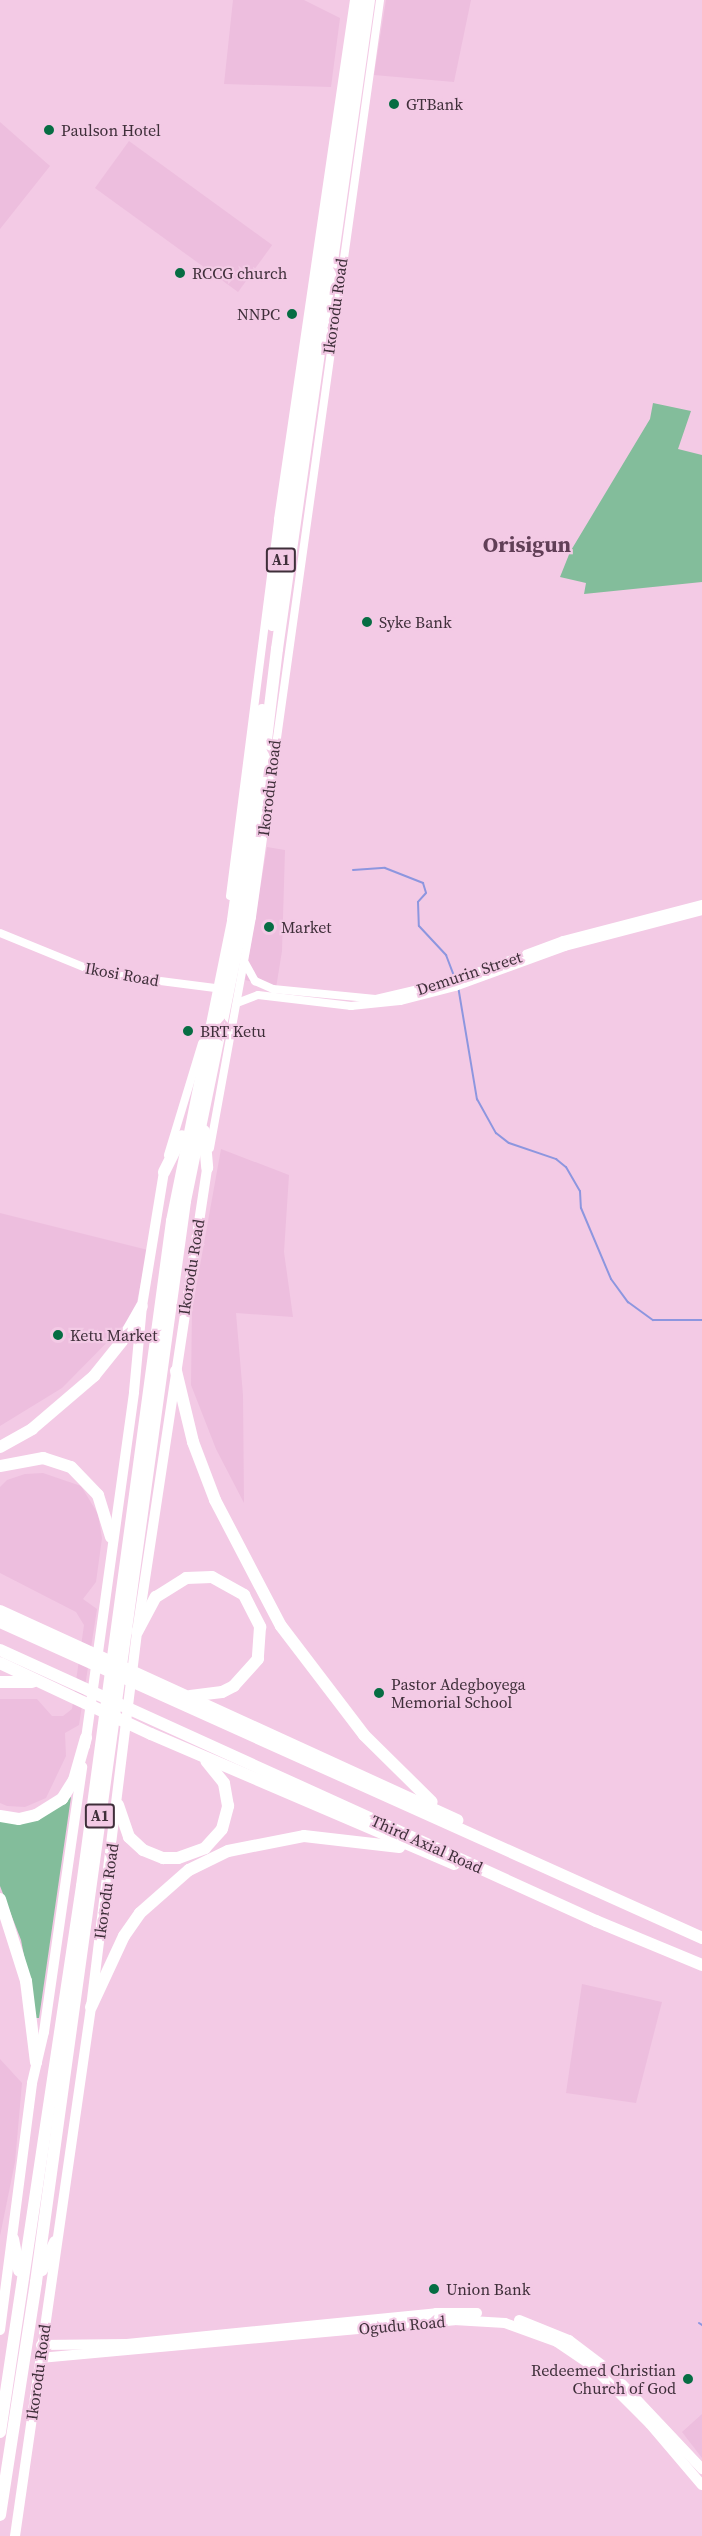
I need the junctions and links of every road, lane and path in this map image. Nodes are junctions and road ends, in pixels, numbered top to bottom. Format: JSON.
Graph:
{"nodes":[{"id":1,"x":354,"y":0,"type":"edge"},
{"id":2,"x":360,"y":0,"type":"edge"},
{"id":3,"x":369,"y":0,"type":"edge"},
{"id":4,"x":380,"y":0,"type":"edge"},
{"id":5,"x":348,"y":55,"type":"junction"},
{"id":6,"x":339,"y":117,"type":"junction"},
{"id":7,"x":702,"y":904,"type":"edge"},
{"id":8,"x":702,"y":911,"type":"edge"},
{"id":9,"x":0,"y":933,"type":"edge"},
{"id":10,"x":245,"y":962,"type":"junction"},
{"id":11,"x":467,"y":980,"type":"junction"},
{"id":12,"x":454,"y":984,"type":"junction"},
{"id":13,"x":215,"y":988,"type":"junction"},
{"id":14,"x":235,"y":1000,"type":"junction"},
{"id":15,"x":197,"y":1118,"type":"junction"},
{"id":16,"x":207,"y":1168,"type":"junction"},
{"id":17,"x":164,"y":1172,"type":"junction"},
{"id":18,"x":141,"y":1305,"type":"junction"},
{"id":19,"x":176,"y":1371,"type":"junction"},
{"id":20,"x":0,"y":1447,"type":"edge"},
{"id":21,"x":0,"y":1466,"type":"edge"},
{"id":22,"x":111,"y":1537,"type":"junction"},
{"id":23,"x":0,"y":1611,"type":"edge"},
{"id":24,"x":0,"y":1622,"type":"edge"},
{"id":25,"x":137,"y":1632,"type":"junction"},
{"id":26,"x":53,"y":1641,"type":"junction"},
{"id":27,"x":0,"y":1650,"type":"edge"},
{"id":28,"x":0,"y":1663,"type":"edge"},
{"id":29,"x":0,"y":1682,"type":"edge"},
{"id":30,"x":42,"y":1683,"type":"junction"},
{"id":31,"x":158,"y":1690,"type":"junction"},
{"id":32,"x":184,"y":1696,"type":"junction"},
{"id":33,"x":87,"y":1738,"type":"junction"},
{"id":34,"x":190,"y":1751,"type":"junction"},
{"id":35,"x":117,"y":1805,"type":"junction"},
{"id":36,"x":440,"y":1809,"type":"junction"},
{"id":37,"x":0,"y":1816,"type":"edge"},
{"id":38,"x":491,"y":1842,"type":"junction"},
{"id":39,"x":439,"y":1859,"type":"junction"},
{"id":40,"x":506,"y":1880,"type":"junction"},
{"id":41,"x":0,"y":1899,"type":"edge"},
{"id":42,"x":702,"y":1938,"type":"edge"},
{"id":43,"x":702,"y":1965,"type":"edge"},
{"id":44,"x":90,"y":2007,"type":"junction"},
{"id":45,"x":36,"y":2062,"type":"junction"},
{"id":46,"x":13,"y":2239,"type":"junction"},
{"id":47,"x":55,"y":2242,"type":"junction"},
{"id":48,"x":21,"y":2280,"type":"junction"},
{"id":49,"x":36,"y":2282,"type":"junction"},
{"id":50,"x":0,"y":2330,"type":"edge"},
{"id":51,"x":41,"y":2345,"type":"junction"},
{"id":52,"x":40,"y":2358,"type":"junction"},
{"id":53,"x":0,"y":2432,"type":"edge"},
{"id":54,"x":702,"y":2469,"type":"edge"},
{"id":55,"x":702,"y":2485,"type":"edge"},
{"id":56,"x":0,"y":2515,"type":"edge"},
{"id":57,"x":15,"y":2536,"type":"edge"}],
"edges":[{"from":1,"to":5,"type":"street","name":"Ikorodu Road"},
{"from":2,"to":5,"type":"highway","name":"Ikorodu Road","number":"A1"},
{"from":3,"to":14,"type":"highway","name":"Ikorodu Road","number":"A1"},
{"from":4,"to":10,"type":"street","name":"Ikorodu Road"},
{"from":5,"to":6,"type":"highway","name":"Ikorodu Road","number":"A1"},
{"from":6,"to":13,"type":"street","name":"Ikorodu Road"},
{"from":6,"to":15,"type":"highway","name":"Ikorodu Road","number":"A1"},
{"from":7,"to":11,"type":"street","name":"Demurin Street"},
{"from":8,"to":11,"type":"street","name":"Demurin Street"},
{"from":9,"to":13,"type":"street","name":"Ikosi Road"},
{"from":10,"to":12,"type":"street","name":"Demurin Street"},
{"from":10,"to":14,"type":"street","name":"Ikorodu Road"},
{"from":11,"to":12,"type":"street","name":"Demurin Street"},
{"from":12,"to":14,"type":"street","name":"Demurin Street"},
{"from":13,"to":17,"type":"street","name":"Ikorodu Road"},
{"from":14,"to":15,"type":"highway","name":"Ikorodu Road","number":"A1"},
{"from":14,"to":16,"type":"street","name":"Ikorodu Road"},
{"from":15,"to":16,"type":"highway"},
{"from":15,"to":17,"type":"highway"},
{"from":15,"to":48,"type":"highway","name":"Ikorodu Road","number":"A1"},
{"from":15,"to":49,"type":"highway","name":"Ikorodu Road","number":"A1"},
{"from":16,"to":19,"type":"main road","name":"Ikorodu Road"},
{"from":17,"to":18,"type":"main road","name":"Ikorodu Road"},
{"from":18,"to":20,"type":"highway"},
{"from":18,"to":22,"type":"main road","name":"Ikorodu Road"},
{"from":19,"to":25,"type":"main road","name":"Ikorodu Road"},
{"from":19,"to":36,"type":"highway"},
{"from":21,"to":22,"type":"highway"},
{"from":22,"to":33,"type":"main road","name":"Ikorodu Road"},
{"from":23,"to":26,"type":"highway"},
{"from":24,"to":26,"type":"highway"},
{"from":25,"to":32,"type":"highway"},
{"from":25,"to":35,"type":"main road","name":"Ikorodu Road"},
{"from":26,"to":31,"type":"highway"},
{"from":27,"to":40,"type":"highway","name":"Third Axial Road"},
{"from":28,"to":30,"type":"highway"},
{"from":29,"to":30,"type":"highway"},
{"from":30,"to":34,"type":"highway"},
{"from":31,"to":32,"type":"highway"},
{"from":31,"to":38,"type":"highway","name":"Third Axial Road"},
{"from":32,"to":36,"type":"highway"},
{"from":33,"to":37,"type":"highway"},
{"from":33,"to":45,"type":"main road","name":"Ikorodu Road"},
{"from":34,"to":35,"type":"highway"},
{"from":34,"to":39,"type":"highway"},
{"from":35,"to":44,"type":"main road","name":"Ikorodu Road"},
{"from":36,"to":38,"type":"highway"},
{"from":38,"to":42,"type":"highway","name":"Third Axial Road"},
{"from":39,"to":40,"type":"highway"},
{"from":39,"to":44,"type":"highway"},
{"from":40,"to":43,"type":"highway","name":"Third Axial Road"},
{"from":41,"to":45,"type":"highway"},
{"from":44,"to":47,"type":"main road","name":"Ikorodu Road"},
{"from":45,"to":46,"type":"main road","name":"Ikorodu Road"},
{"from":46,"to":48,"type":"highway"},
{"from":46,"to":50,"type":"main road","name":"Ikorodu Road"},
{"from":47,"to":49,"type":"highway"},
{"from":47,"to":51,"type":"main road","name":"Ikorodu Road"},
{"from":48,"to":53,"type":"highway","name":"Ikorodu Road","number":"A1"},
{"from":49,"to":56,"type":"highway","name":"Ikorodu Road","number":"A1"},
{"from":51,"to":52,"type":"main road","name":"Ikorodu Road"},
{"from":51,"to":54,"type":"main road","name":"Ogudu Road"},
{"from":52,"to":55,"type":"main road","name":"Ogudu Road"},
{"from":52,"to":57,"type":"main road","name":"Ikorodu Road"}]}
